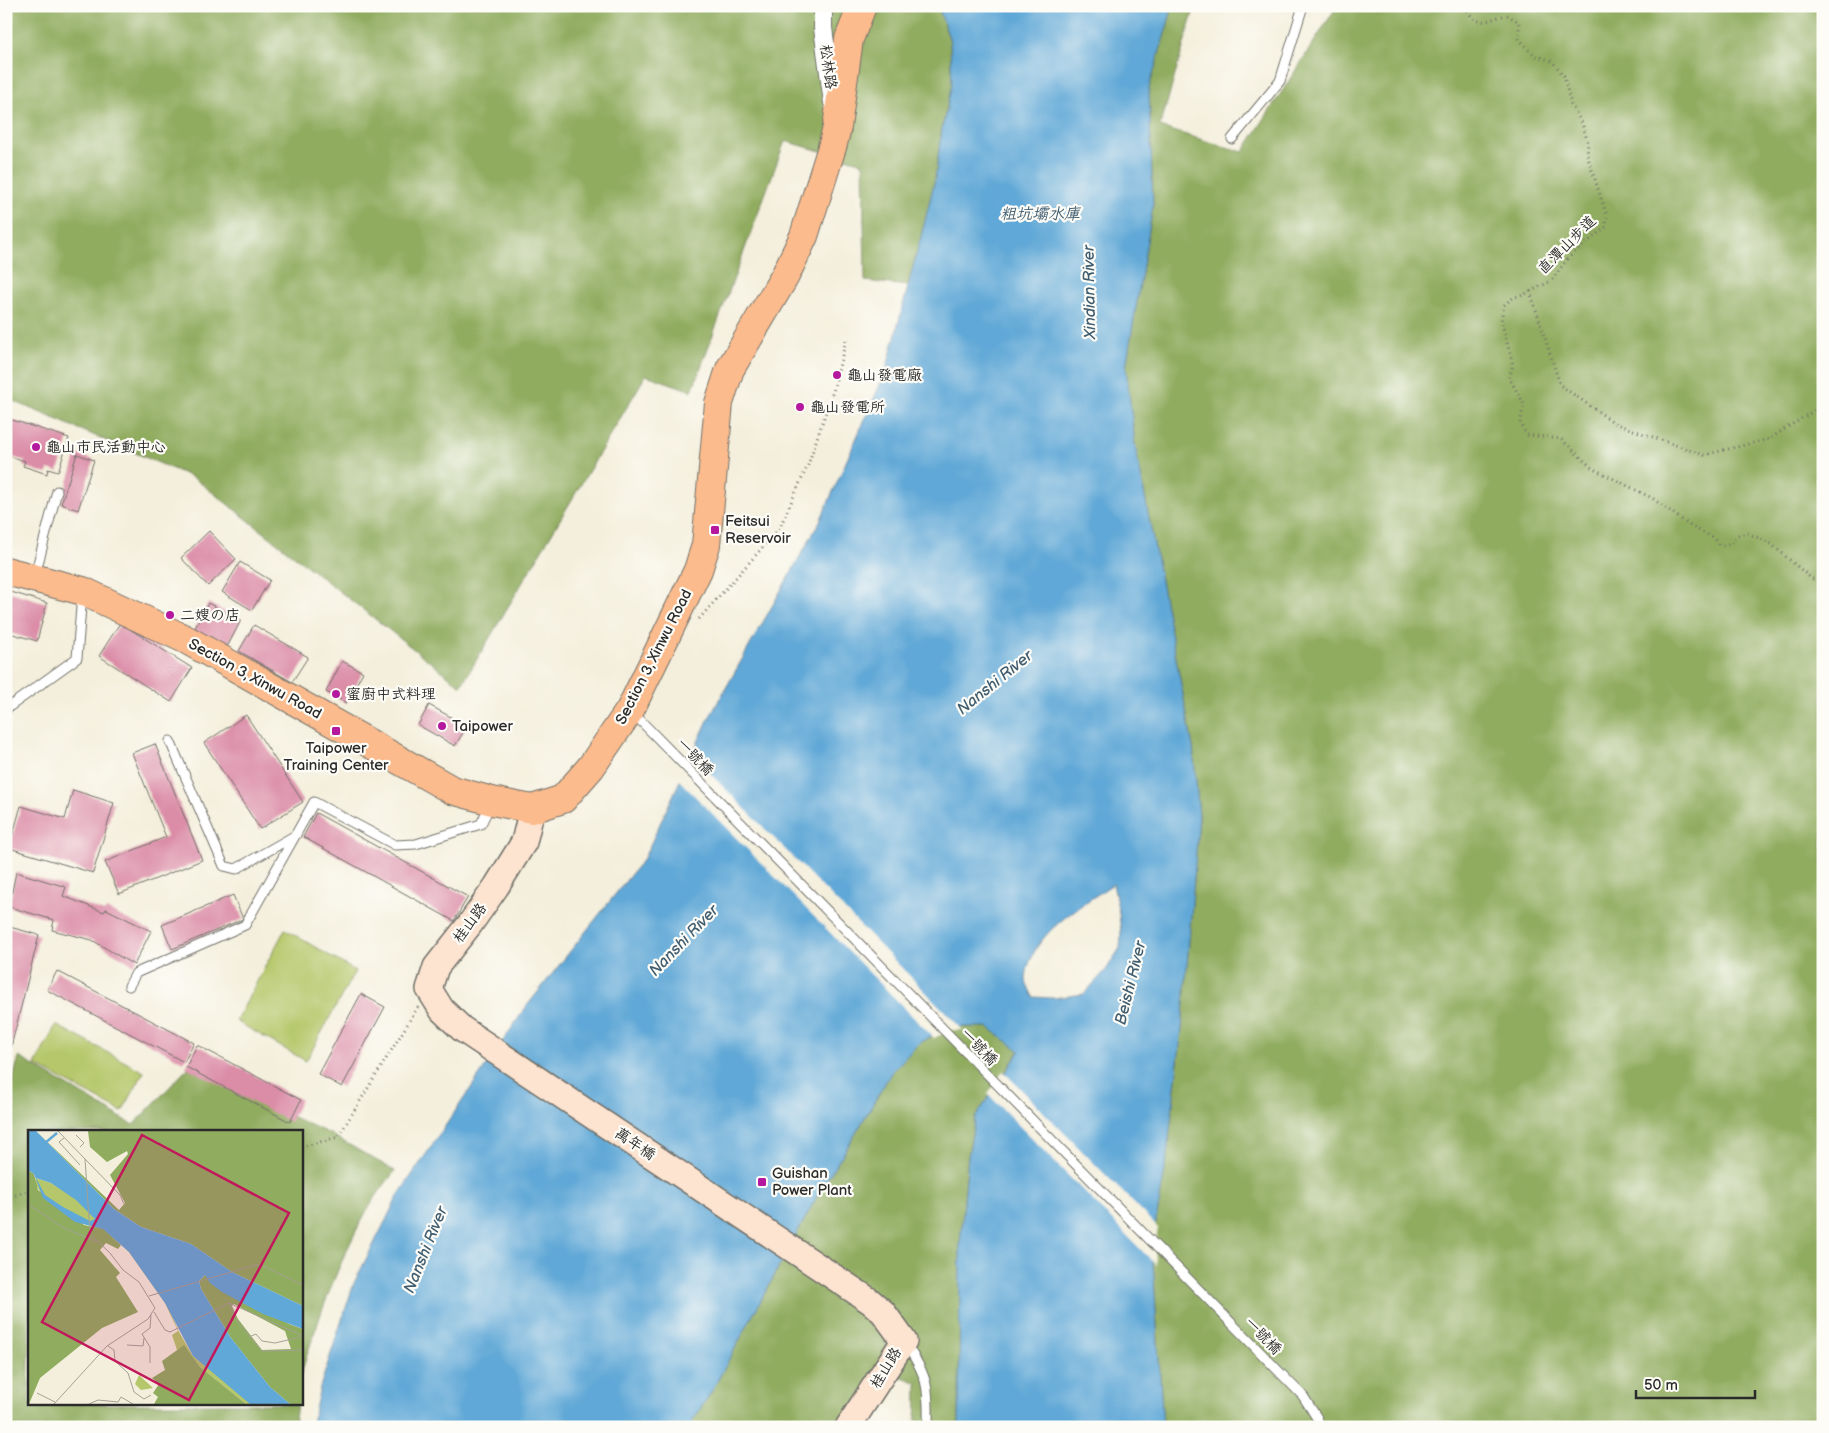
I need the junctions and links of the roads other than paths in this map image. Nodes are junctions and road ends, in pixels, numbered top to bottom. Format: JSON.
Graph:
{"nodes":[{"id":1,"x":824,"y":6,"type":"edge"},
{"id":2,"x":862,"y":6,"type":"edge"},
{"id":3,"x":1303,"y":6,"type":"edge"},
{"id":4,"x":837,"y":127,"type":"junction"},
{"id":5,"x":1232,"y":139,"type":"dead end"},
{"id":6,"x":57,"y":491,"type":"dead end"},
{"id":7,"x":6,"y":571,"type":"edge"},
{"id":8,"x":34,"y":578,"type":"junction"},
{"id":9,"x":83,"y":591,"type":"junction"},
{"id":10,"x":6,"y":709,"type":"edge"},
{"id":11,"x":630,"y":710,"type":"junction"},
{"id":12,"x":170,"y":741,"type":"dead end"},
{"id":13,"x":492,"y":801,"type":"junction"},
{"id":14,"x":532,"y":809,"type":"junction"},
{"id":15,"x":296,"y":835,"type":"junction"},
{"id":16,"x":129,"y":986,"type":"dead end"},
{"id":17,"x":462,"y":1029,"type":"joint"},
{"id":18,"x":808,"y":1259,"type":"joint"},
{"id":19,"x":904,"y":1340,"type":"junction"},
{"id":20,"x":848,"y":1427,"type":"edge"},
{"id":21,"x":928,"y":1427,"type":"edge"},
{"id":22,"x":1321,"y":1427,"type":"edge"}],
"edges":[{"from":1,"to":4,"type":"street","name":"松林路"},
{"from":2,"to":4,"type":"main road","name":"Section 3, Xinwu Road"},
{"from":3,"to":5,"type":"lane"},
{"from":4,"to":11,"type":"main road","name":"Section 3, Xinwu Road"},
{"from":6,"to":8,"type":"lane"},
{"from":7,"to":8,"type":"main road","name":"Section 3, Xinwu Road"},
{"from":8,"to":9,"type":"main road","name":"Section 3, Xinwu Road"},
{"from":9,"to":10,"type":"lane"},
{"from":9,"to":13,"type":"main road","name":"Section 3, Xinwu Road"},
{"from":11,"to":14,"type":"main road","name":"Section 3, Xinwu Road"},
{"from":11,"to":22,"type":"lane","name":"一號橋"},
{"from":12,"to":15,"type":"lane"},
{"from":13,"to":14,"type":"main road","name":"Section 3, Xinwu Road"},
{"from":13,"to":15,"type":"lane"},
{"from":14,"to":17,"type":"street","name":"桂山路"},
{"from":15,"to":16,"type":"lane"},
{"from":17,"to":18,"type":"street","name":"萬年橋"},
{"from":18,"to":19,"type":"street","name":"桂山路"},
{"from":19,"to":20,"type":"street","name":"桂山路"},
{"from":19,"to":21,"type":"lane"}]}
